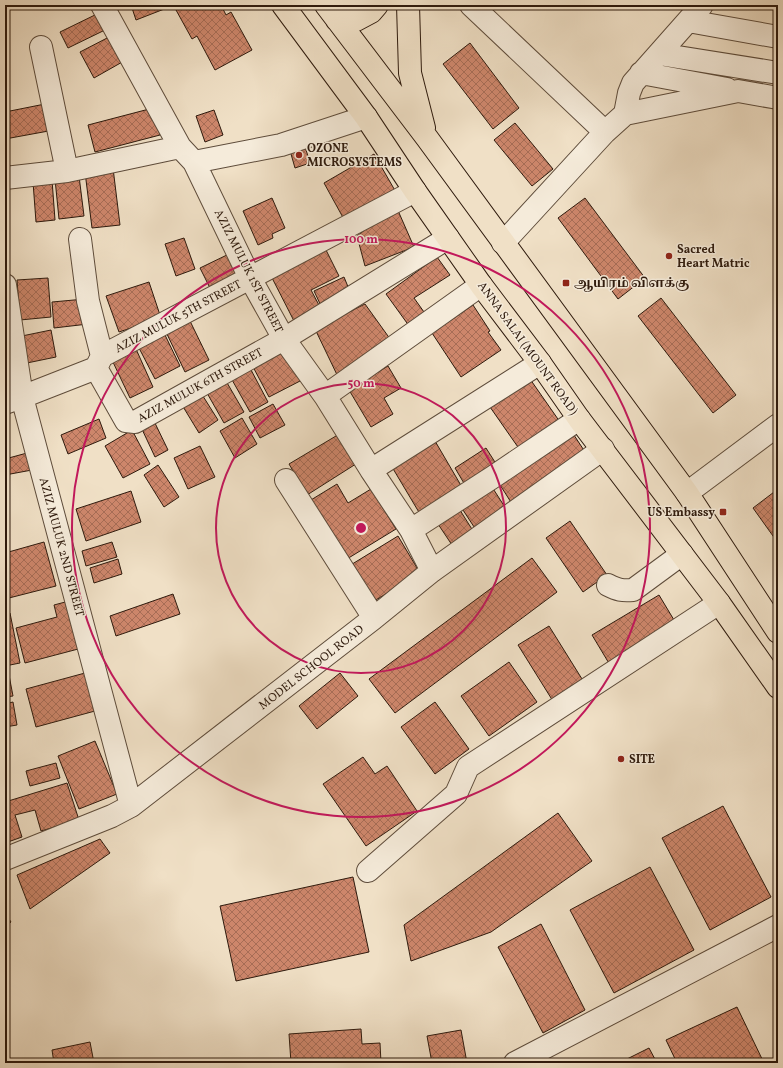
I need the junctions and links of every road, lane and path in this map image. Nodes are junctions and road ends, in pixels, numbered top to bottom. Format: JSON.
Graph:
{"nodes":[{"id":1,"x":102,"y":5,"type":"edge"},
{"id":2,"x":283,"y":5,"type":"edge"},
{"id":3,"x":377,"y":5,"type":"edge"},
{"id":4,"x":408,"y":5,"type":"edge"},
{"id":5,"x":471,"y":5,"type":"edge"},
{"id":6,"x":702,"y":5,"type":"edge"},
{"id":7,"x":332,"y":12,"type":"edge"},
{"id":8,"x":688,"y":21,"type":"junction"},
{"id":9,"x":778,"y":37,"type":"edge"},
{"id":10,"x":41,"y":48,"type":"dead end"},
{"id":11,"x":659,"y":54,"type":"junction"},
{"id":12,"x":641,"y":73,"type":"junction"},
{"id":13,"x":778,"y":73,"type":"edge"},
{"id":14,"x":738,"y":91,"type":"junction"},
{"id":15,"x":778,"y":98,"type":"edge"},
{"id":16,"x":625,"y":114,"type":"junction"},
{"id":17,"x":366,"y":117,"type":"junction"},
{"id":18,"x":605,"y":132,"type":"junction"},
{"id":19,"x":427,"y":138,"type":"junction"},
{"id":20,"x":180,"y":147,"type":"junction"},
{"id":21,"x":194,"y":162,"type":"junction"},
{"id":22,"x":67,"y":171,"type":"junction"},
{"id":23,"x":5,"y":178,"type":"edge"},
{"id":24,"x":415,"y":191,"type":"junction"},
{"id":25,"x":448,"y":238,"type":"junction"},
{"id":26,"x":80,"y":239,"type":"dead end"},
{"id":27,"x":504,"y":243,"type":"junction"},
{"id":28,"x":250,"y":278,"type":"junction"},
{"id":29,"x":5,"y":285,"type":"edge"},
{"id":30,"x":481,"y":285,"type":"junction"},
{"id":31,"x":284,"y":339,"type":"junction"},
{"id":32,"x":99,"y":362,"type":"junction"},
{"id":33,"x":540,"y":363,"type":"junction"},
{"id":34,"x":325,"y":396,"type":"junction"},
{"id":35,"x":13,"y":400,"type":"edge"},
{"id":36,"x":579,"y":419,"type":"junction"},
{"id":37,"x":778,"y":425,"type":"edge"},
{"id":38,"x":603,"y":449,"type":"junction"},
{"id":39,"x":371,"y":470,"type":"junction"},
{"id":40,"x":286,"y":480,"type":"dead end"},
{"id":41,"x":687,"y":493,"type":"junction"},
{"id":42,"x":411,"y":530,"type":"junction"},
{"id":43,"x":682,"y":554,"type":"junction"},
{"id":44,"x":432,"y":571,"type":"junction"},
{"id":45,"x":608,"y":585,"type":"dead end"},
{"id":46,"x":719,"y":603,"type":"junction"},
{"id":47,"x":374,"y":618,"type":"junction"},
{"id":48,"x":778,"y":632,"type":"edge"},
{"id":49,"x":778,"y":687,"type":"edge"},
{"id":50,"x":131,"y":806,"type":"junction"},
{"id":51,"x":5,"y":859,"type":"edge"},
{"id":52,"x":368,"y":872,"type":"dead end"},
{"id":53,"x":778,"y":926,"type":"edge"},
{"id":54,"x":515,"y":1063,"type":"edge"}],
"edges":[{"from":1,"to":20,"type":"street","name":"AZIZ MULUK 1ST STREET"},
{"from":2,"to":17,"type":"main road","name":"ANNA SALAI (MOUNT ROAD)"},
{"from":3,"to":7,"type":"main road"},
{"from":4,"to":19,"type":"main road"},
{"from":5,"to":18,"type":"street"},
{"from":6,"to":8,"type":"street"},
{"from":7,"to":19,"type":"main road"},
{"from":8,"to":9,"type":"street"},
{"from":8,"to":11,"type":"street"},
{"from":10,"to":22,"type":"street"},
{"from":11,"to":12,"type":"street"},
{"from":11,"to":13,"type":"street"},
{"from":12,"to":14,"type":"street"},
{"from":12,"to":16,"type":"street"},
{"from":14,"to":15,"type":"street"},
{"from":14,"to":16,"type":"street"},
{"from":16,"to":18,"type":"street"},
{"from":17,"to":21,"type":"street"},
{"from":17,"to":24,"type":"main road","name":"ANNA SALAI (MOUNT ROAD)"},
{"from":18,"to":27,"type":"street"},
{"from":19,"to":27,"type":"main road"},
{"from":20,"to":21,"type":"street","name":"AZIZ MULUK 1ST STREET"},
{"from":20,"to":22,"type":"street"},
{"from":21,"to":28,"type":"street","name":"AZIZ MULUK 1ST STREET"},
{"from":22,"to":23,"type":"street"},
{"from":24,"to":25,"type":"main road","name":"ANNA SALAI (MOUNT ROAD)"},
{"from":24,"to":28,"type":"street","name":"AZIZ MULUK 5TH STREET"},
{"from":25,"to":30,"type":"main road","name":"ANNA SALAI (MOUNT ROAD)"},
{"from":25,"to":31,"type":"street"},
{"from":26,"to":32,"type":"street"},
{"from":27,"to":41,"type":"main road"},
{"from":28,"to":31,"type":"street","name":"AZIZ MULUK 1ST STREET"},
{"from":28,"to":32,"type":"street","name":"AZIZ MULUK 5TH STREET"},
{"from":29,"to":35,"type":"street","name":"AZIZ MULUK 2ND STREET"},
{"from":30,"to":33,"type":"main road","name":"ANNA SALAI (MOUNT ROAD)"},
{"from":30,"to":34,"type":"street"},
{"from":31,"to":32,"type":"street","name":"AZIZ MULUK 6TH STREET"},
{"from":31,"to":34,"type":"street","name":"AZIZ MULUK 1ST STREET"},
{"from":32,"to":35,"type":"street","name":"AZIZ MULUK 5TH STREET"},
{"from":33,"to":36,"type":"main road","name":"ANNA SALAI (MOUNT ROAD)"},
{"from":33,"to":39,"type":"street"},
{"from":34,"to":39,"type":"street","name":"AZIZ MULUK 1ST STREET"},
{"from":35,"to":50,"type":"street","name":"AZIZ MULUK 2ND STREET"},
{"from":36,"to":38,"type":"main road","name":"ANNA SALAI (MOUNT ROAD)"},
{"from":36,"to":42,"type":"street"},
{"from":37,"to":41,"type":"street"},
{"from":38,"to":43,"type":"main road","name":"ANNA SALAI (MOUNT ROAD)"},
{"from":38,"to":44,"type":"street","name":"MODEL SCHOOL ROAD"},
{"from":39,"to":42,"type":"street","name":"AZIZ MULUK 1ST STREET"},
{"from":40,"to":47,"type":"street"},
{"from":41,"to":48,"type":"main road"},
{"from":42,"to":44,"type":"street","name":"AZIZ MULUK 1ST STREET"},
{"from":43,"to":45,"type":"street"},
{"from":43,"to":46,"type":"main road","name":"ANNA SALAI (MOUNT ROAD)"},
{"from":44,"to":47,"type":"street","name":"MODEL SCHOOL ROAD"},
{"from":46,"to":49,"type":"main road","name":"ANNA SALAI (MOUNT ROAD)"},
{"from":46,"to":52,"type":"street"},
{"from":47,"to":50,"type":"street","name":"MODEL SCHOOL ROAD"},
{"from":50,"to":51,"type":"street","name":"MODEL SCHOOL ROAD"},
{"from":53,"to":54,"type":"street"}]}
